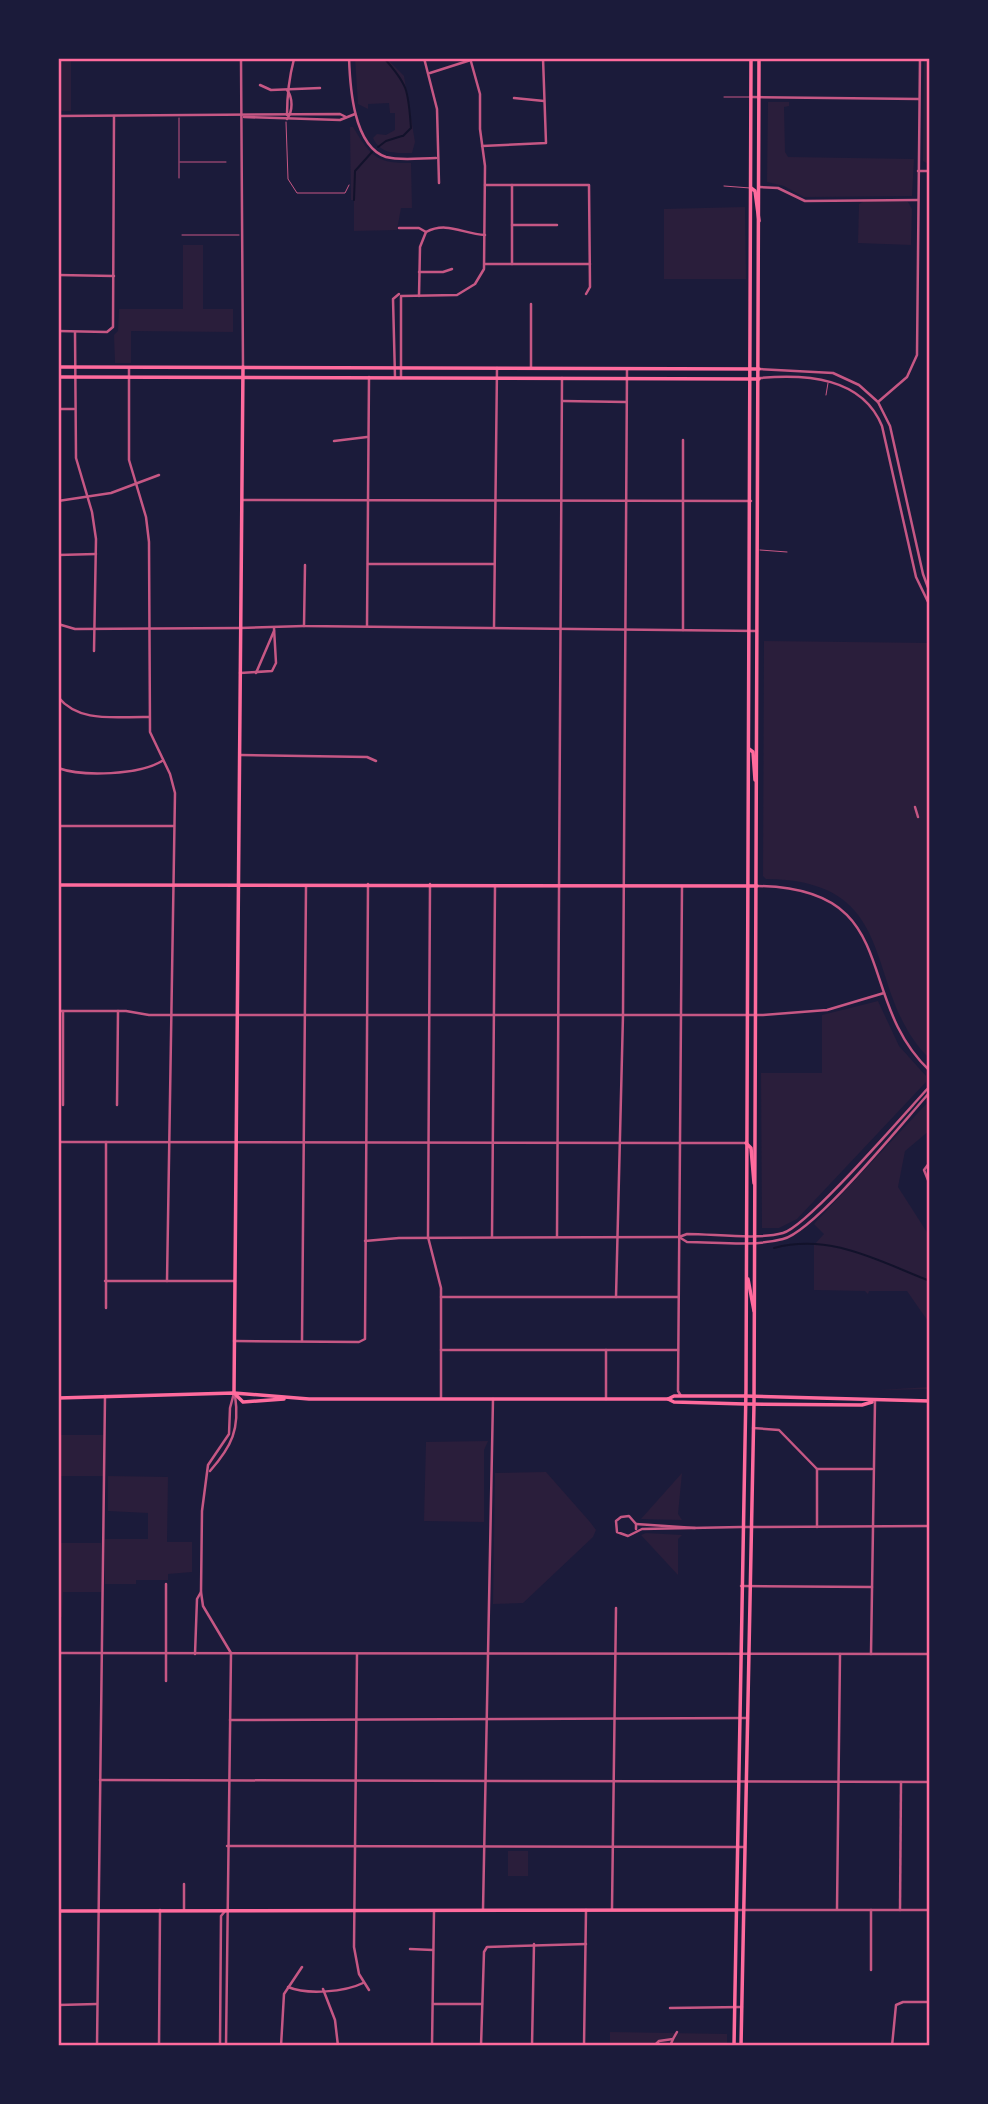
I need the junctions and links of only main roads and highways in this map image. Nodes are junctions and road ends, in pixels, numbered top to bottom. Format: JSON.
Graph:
{"nodes":[{"id":1,"x":751,"y":58,"type":"edge"},
{"id":2,"x":759,"y":58,"type":"edge"},
{"id":3,"x":751,"y":188,"type":"junction"},
{"id":4,"x":760,"y":222,"type":"junction"},
{"id":5,"x":58,"y":368,"type":"edge"},
{"id":6,"x":243,"y":368,"type":"junction"},
{"id":7,"x":299,"y":368,"type":"junction"},
{"id":8,"x":751,"y":369,"type":"junction"},
{"id":9,"x":760,"y":369,"type":"junction"},
{"id":10,"x":58,"y":377,"type":"edge"},
{"id":11,"x":243,"y":377,"type":"junction"},
{"id":12,"x":299,"y":377,"type":"junction"},
{"id":13,"x":751,"y":379,"type":"junction"},
{"id":14,"x":759,"y":379,"type":"junction"},
{"id":15,"x":749,"y":749,"type":"junction"},
{"id":16,"x":757,"y":785,"type":"junction"},
{"id":17,"x":239,"y":884,"type":"junction"},
{"id":18,"x":749,"y":884,"type":"junction"},
{"id":19,"x":58,"y":885,"type":"edge"},
{"id":20,"x":757,"y":886,"type":"junction"},
{"id":21,"x":746,"y":1143,"type":"junction"},
{"id":22,"x":754,"y":1184,"type":"junction"},
{"id":23,"x":746,"y":1278,"type":"junction"},
{"id":24,"x":754,"y":1311,"type":"junction"},
{"id":25,"x":234,"y":1393,"type":"junction"},
{"id":26,"x":745,"y":1396,"type":"junction"},
{"id":27,"x":754,"y":1396,"type":"junction"},
{"id":28,"x":58,"y":1398,"type":"edge"},
{"id":29,"x":668,"y":1399,"type":"junction"},
{"id":30,"x":875,"y":1401,"type":"junction"},
{"id":31,"x":930,"y":1401,"type":"edge"},
{"id":32,"x":745,"y":1404,"type":"junction"},
{"id":33,"x":754,"y":1404,"type":"junction"},
{"id":34,"x":58,"y":1910,"type":"edge"},
{"id":35,"x":736,"y":1910,"type":"junction"},
{"id":36,"x":734,"y":2046,"type":"edge"},
{"id":37,"x":741,"y":2046,"type":"edge"}],
"edges":[{"from":1,"to":3,"type":"main road"},
{"from":2,"to":4,"type":"main road"},
{"from":3,"to":4,"type":"main road"},
{"from":3,"to":8,"type":"main road"},
{"from":4,"to":9,"type":"main road"},
{"from":5,"to":6,"type":"main road"},
{"from":6,"to":7,"type":"main road"},
{"from":6,"to":11,"type":"main road"},
{"from":7,"to":8,"type":"main road"},
{"from":7,"to":12,"type":"main road"},
{"from":8,"to":9,"type":"main road"},
{"from":8,"to":13,"type":"main road"},
{"from":9,"to":14,"type":"main road"},
{"from":10,"to":11,"type":"main road"},
{"from":11,"to":12,"type":"main road"},
{"from":11,"to":17,"type":"main road"},
{"from":12,"to":13,"type":"main road"},
{"from":13,"to":14,"type":"main road"},
{"from":13,"to":15,"type":"main road"},
{"from":14,"to":16,"type":"main road"},
{"from":15,"to":16,"type":"main road"},
{"from":15,"to":18,"type":"main road"},
{"from":16,"to":20,"type":"main road"},
{"from":17,"to":18,"type":"main road"},
{"from":17,"to":19,"type":"main road"},
{"from":17,"to":25,"type":"main road"},
{"from":18,"to":20,"type":"main road"},
{"from":18,"to":21,"type":"main road"},
{"from":20,"to":22,"type":"main road"},
{"from":21,"to":22,"type":"main road"},
{"from":21,"to":23,"type":"main road"},
{"from":22,"to":24,"type":"main road"},
{"from":23,"to":24,"type":"main road"},
{"from":23,"to":26,"type":"main road"},
{"from":24,"to":27,"type":"main road"},
{"from":25,"to":28,"type":"main road"},
{"from":25,"to":29,"type":"main road"},
{"from":26,"to":27,"type":"main road"},
{"from":26,"to":29,"type":"main road"},
{"from":26,"to":32,"type":"main road"},
{"from":27,"to":30,"type":"main road"},
{"from":27,"to":33,"type":"main road"},
{"from":29,"to":32,"type":"main road"},
{"from":30,"to":31,"type":"main road"},
{"from":30,"to":33,"type":"main road"},
{"from":32,"to":33,"type":"main road"},
{"from":32,"to":35,"type":"main road"},
{"from":33,"to":37,"type":"main road"},
{"from":34,"to":35,"type":"main road"},
{"from":35,"to":36,"type":"main road"}]}
